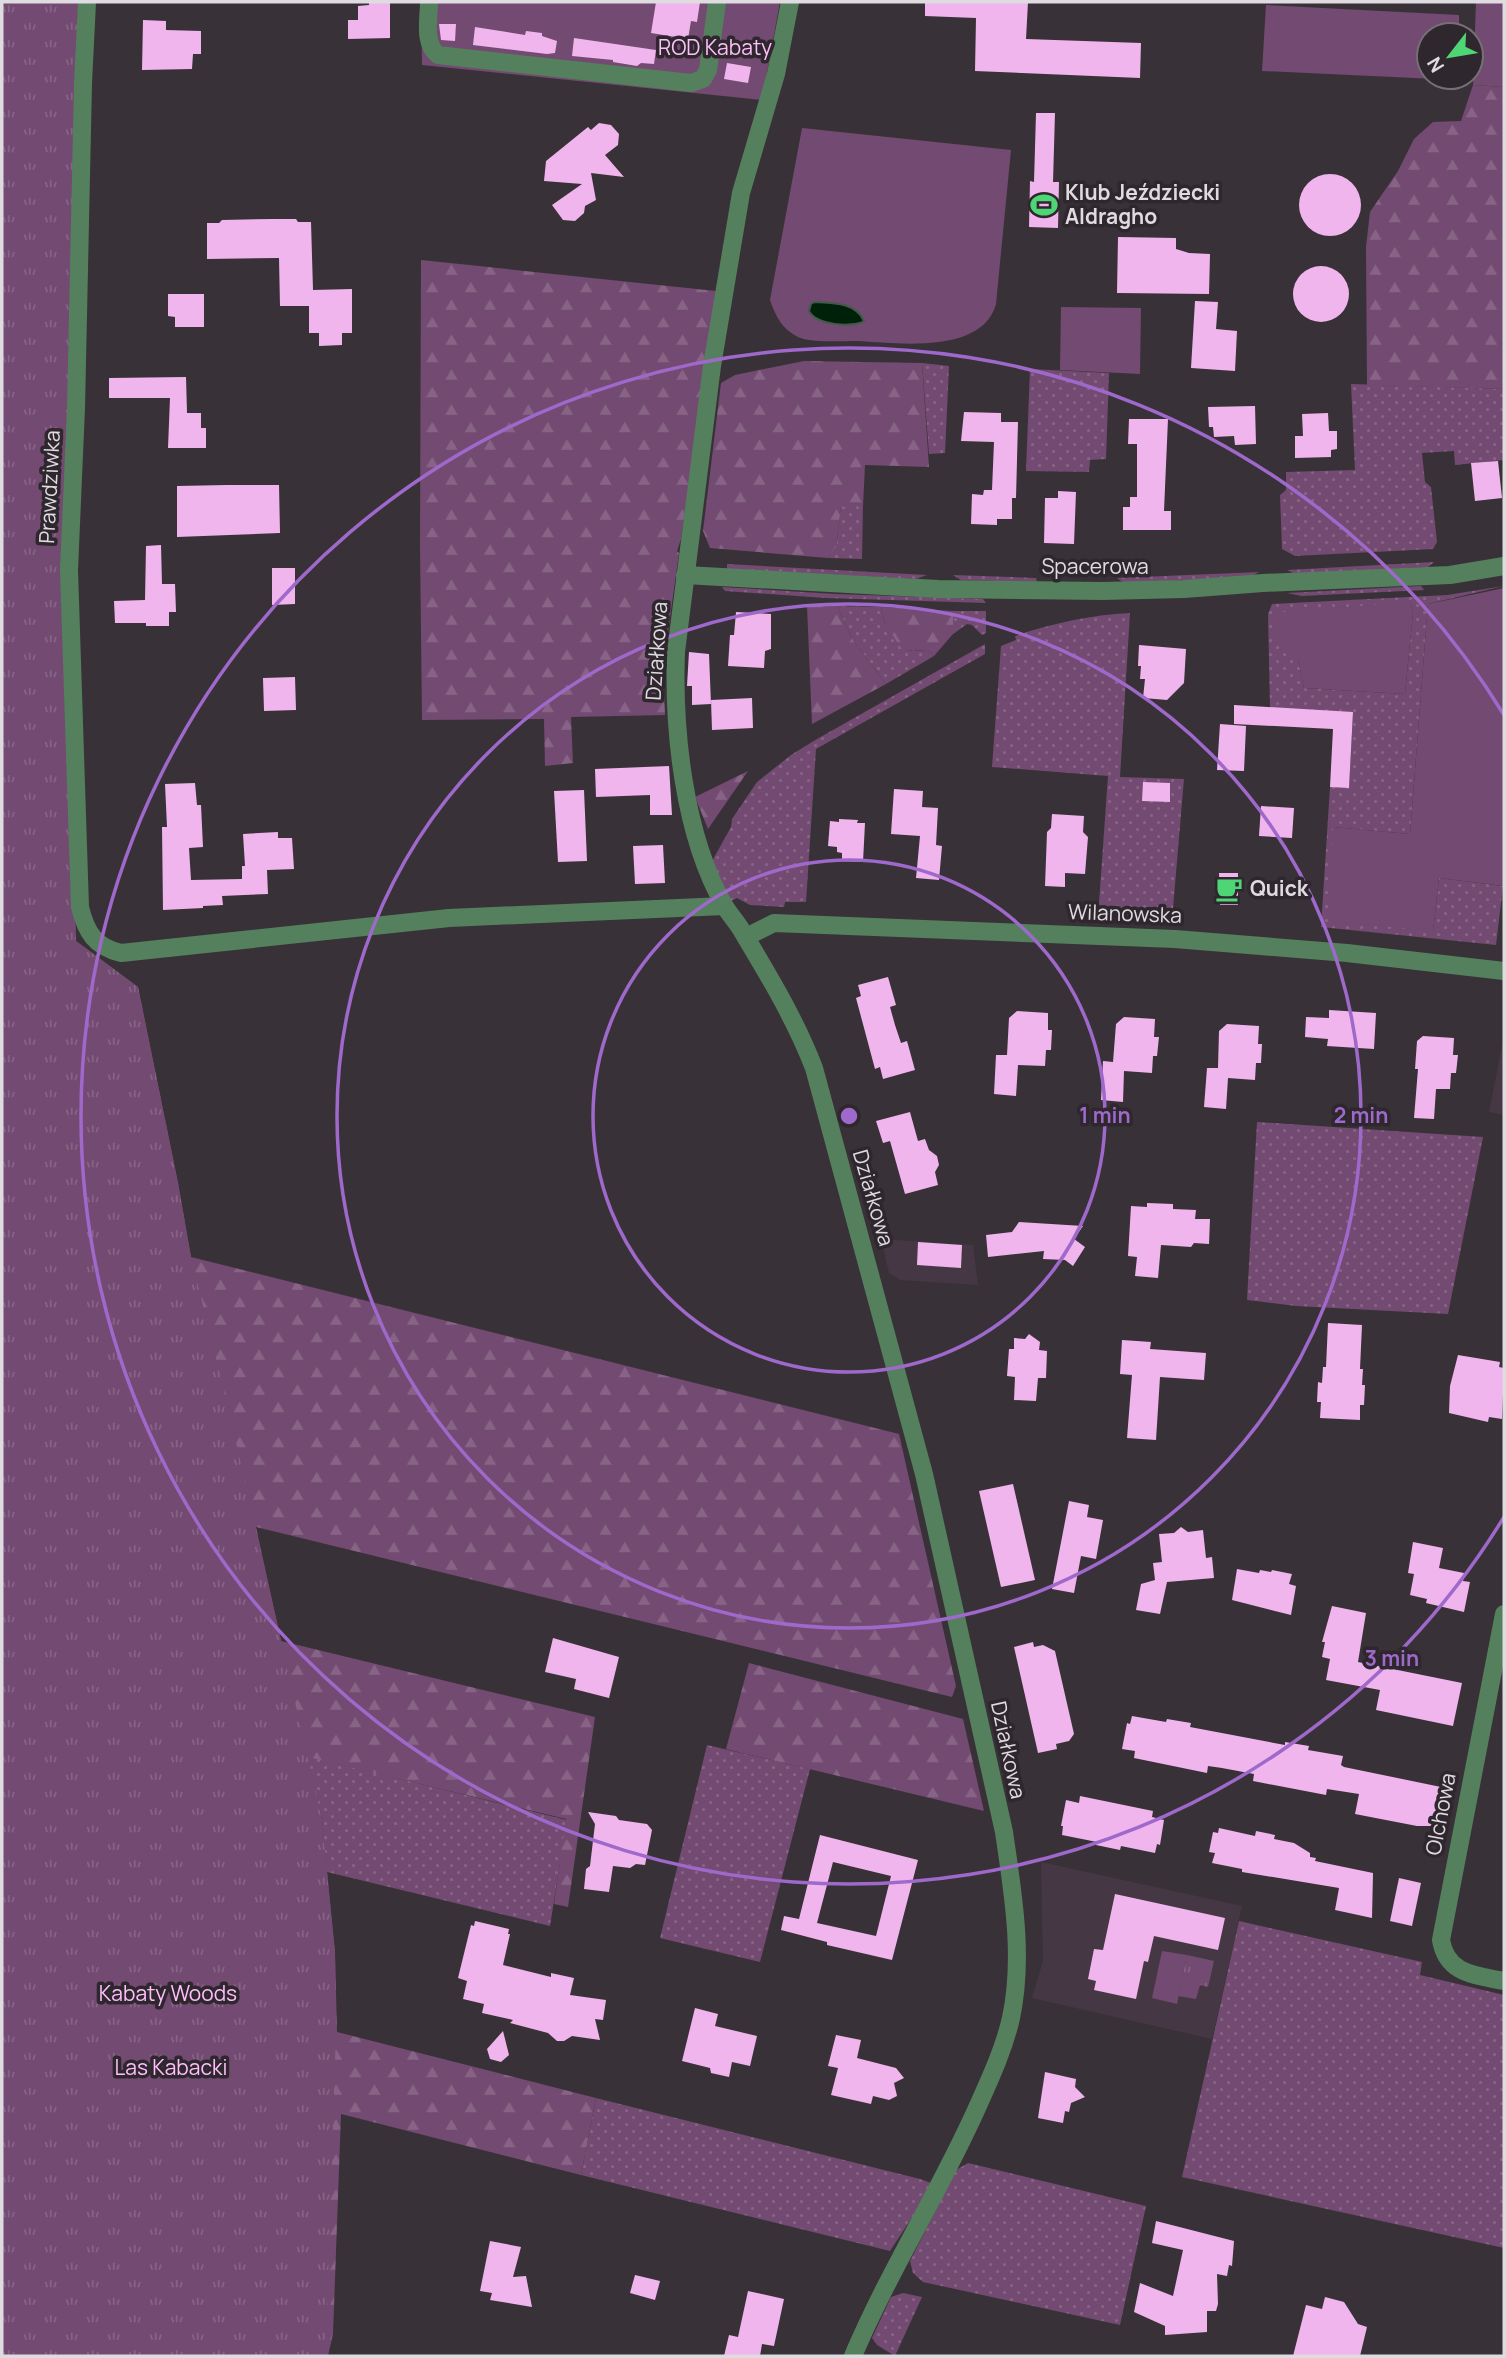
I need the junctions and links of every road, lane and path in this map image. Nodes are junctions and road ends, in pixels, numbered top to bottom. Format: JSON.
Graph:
{"nodes":[{"id":1,"x":87,"y":2,"type":"edge"},
{"id":2,"x":429,"y":2,"type":"edge"},
{"id":3,"x":717,"y":2,"type":"edge"},
{"id":4,"x":790,"y":2,"type":"edge"},
{"id":5,"x":1504,"y":566,"type":"edge"},
{"id":6,"x":685,"y":575,"type":"junction"},
{"id":7,"x":724,"y":906,"type":"junction"},
{"id":8,"x":746,"y":937,"type":"junction"},
{"id":9,"x":1504,"y":971,"type":"edge"},
{"id":10,"x":1504,"y":1615,"type":"edge"},
{"id":11,"x":1504,"y":1981,"type":"edge"},
{"id":12,"x":853,"y":2356,"type":"edge"}],
"edges":[{"from":1,"to":7,"type":"street","name":"Prawdziwka"},
{"from":2,"to":3,"type":"street"},
{"from":4,"to":6,"type":"street","name":"Działkowa"},
{"from":5,"to":6,"type":"street","name":"Spacerowa"},
{"from":6,"to":7,"type":"street","name":"Działkowa"},
{"from":7,"to":8,"type":"street","name":"Działkowa"},
{"from":8,"to":9,"type":"street","name":"Wilanowska"},
{"from":8,"to":12,"type":"street","name":"Działkowa"},
{"from":10,"to":11,"type":"street","name":"Olchowa"}]}
